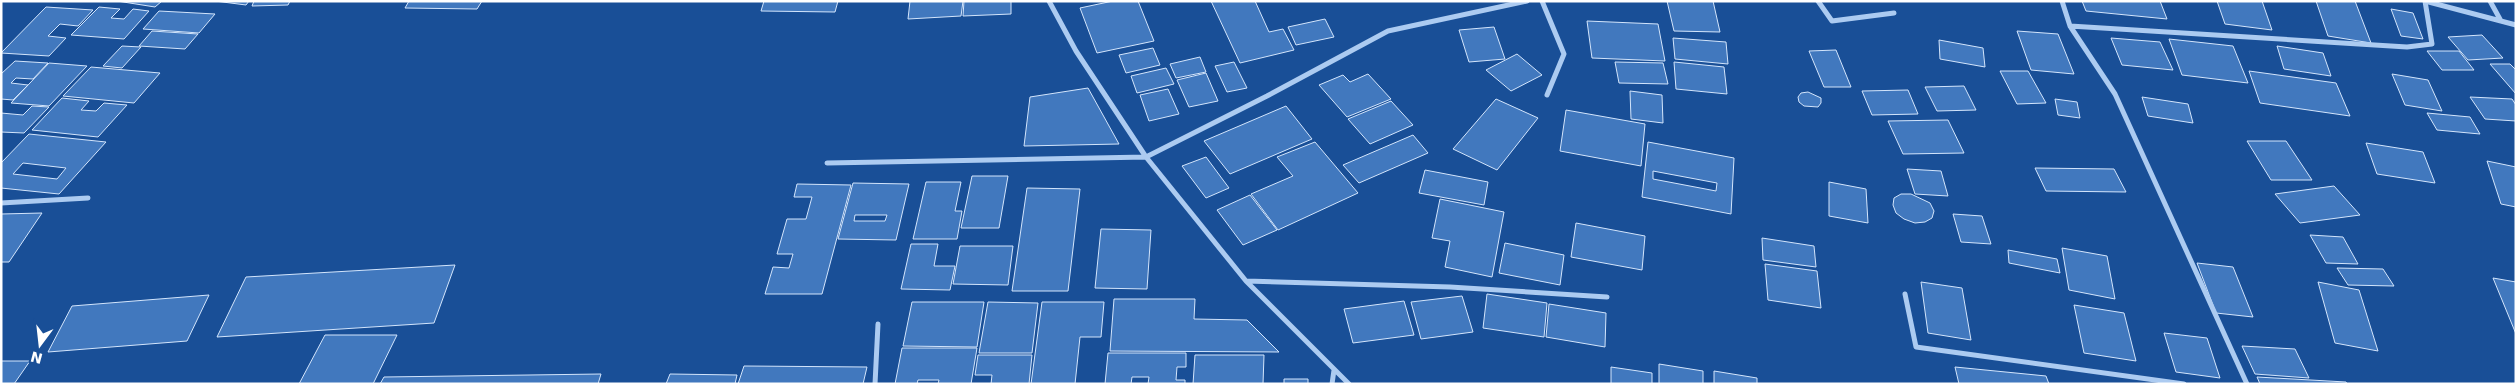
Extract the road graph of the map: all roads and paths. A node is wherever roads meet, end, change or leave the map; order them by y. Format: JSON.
{"nodes":[{"id":1,"x":1049,"y":1,"type":"edge"},
{"id":2,"x":1527,"y":1,"type":"edge"},
{"id":3,"x":1542,"y":1,"type":"edge"},
{"id":4,"x":1818,"y":1,"type":"edge"},
{"id":5,"x":2062,"y":1,"type":"edge"},
{"id":6,"x":2425,"y":1,"type":"edge"},
{"id":7,"x":2490,"y":1,"type":"edge"},
{"id":8,"x":1894,"y":13,"type":"dead end"},
{"id":9,"x":2500,"y":20,"type":"junction"},
{"id":10,"x":2516,"y":24,"type":"edge"},
{"id":11,"x":2070,"y":26,"type":"junction"},
{"id":12,"x":1547,"y":94,"type":"dead end"},
{"id":13,"x":1146,"y":157,"type":"junction"},
{"id":14,"x":827,"y":163,"type":"dead end"},
{"id":15,"x":88,"y":198,"type":"dead end"},
{"id":16,"x":1,"y":203,"type":"edge"},
{"id":17,"x":1246,"y":281,"type":"junction"},
{"id":18,"x":1904,"y":294,"type":"dead end"},
{"id":19,"x":1607,"y":297,"type":"dead end"},
{"id":20,"x":878,"y":324,"type":"dead end"},
{"id":21,"x":1334,"y":370,"type":"junction"},
{"id":22,"x":875,"y":384,"type":"edge"},
{"id":23,"x":1332,"y":384,"type":"edge"},
{"id":24,"x":1350,"y":384,"type":"edge"},
{"id":25,"x":2184,"y":384,"type":"edge"},
{"id":26,"x":2247,"y":384,"type":"edge"}],
"edges":[{"from":1,"to":13,"type":"street"},
{"from":2,"to":13,"type":"street"},
{"from":3,"to":12,"type":"street"},
{"from":4,"to":8,"type":"street"},
{"from":5,"to":11,"type":"street"},
{"from":6,"to":9,"type":"street"},
{"from":6,"to":11,"type":"street"},
{"from":7,"to":9,"type":"street"},
{"from":9,"to":10,"type":"street"},
{"from":11,"to":26,"type":"street"},
{"from":13,"to":14,"type":"street"},
{"from":13,"to":17,"type":"street"},
{"from":15,"to":16,"type":"street"},
{"from":17,"to":19,"type":"street"},
{"from":17,"to":21,"type":"street"},
{"from":18,"to":25,"type":"street"},
{"from":20,"to":22,"type":"street"},
{"from":21,"to":23,"type":"street"},
{"from":21,"to":24,"type":"street"}]}
